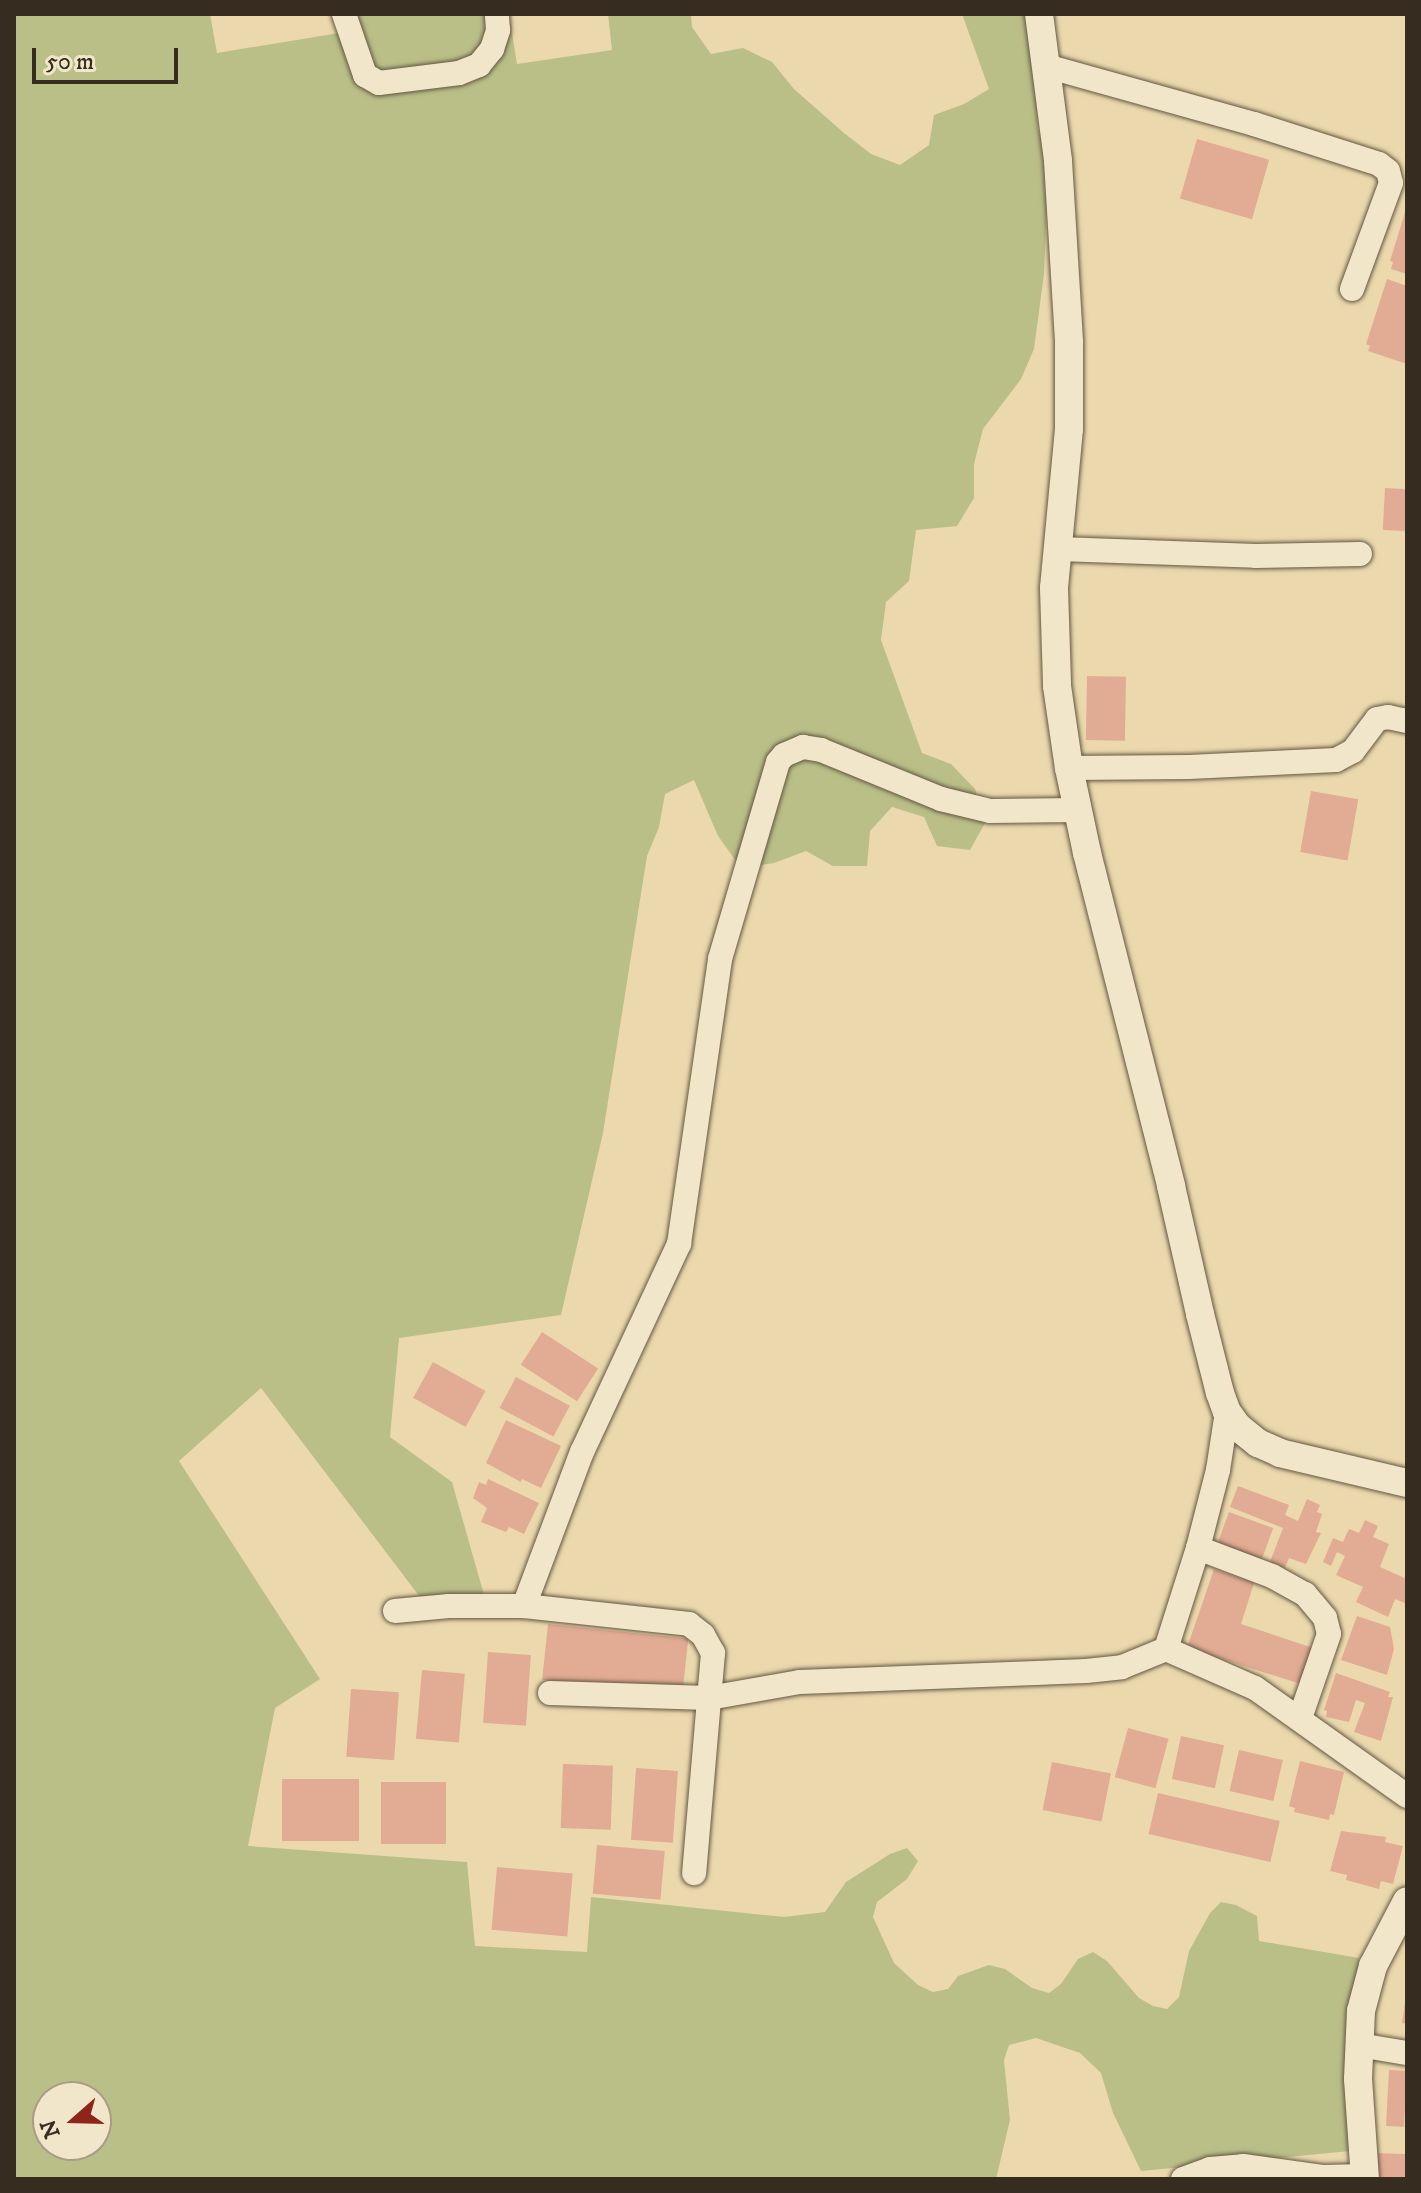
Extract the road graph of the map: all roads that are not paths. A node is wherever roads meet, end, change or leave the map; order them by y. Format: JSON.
{"nodes":[{"id":1,"x":344,"y":14,"type":"edge"},
{"id":2,"x":497,"y":14,"type":"edge"},
{"id":3,"x":1039,"y":14,"type":"edge"},
{"id":4,"x":1046,"y":66,"type":"junction"},
{"id":5,"x":1352,"y":289,"type":"dead end"},
{"id":6,"x":1059,"y":549,"type":"junction"},
{"id":7,"x":1360,"y":554,"type":"dead end"},
{"id":8,"x":1407,"y":721,"type":"edge"},
{"id":9,"x":1069,"y":768,"type":"junction"},
{"id":10,"x":1077,"y":810,"type":"junction"},
{"id":11,"x":1227,"y":1412,"type":"junction"},
{"id":12,"x":1407,"y":1483,"type":"edge"},
{"id":13,"x":1198,"y":1548,"type":"junction"},
{"id":14,"x":524,"y":1606,"type":"junction"},
{"id":15,"x":395,"y":1611,"type":"dead end"},
{"id":16,"x":1166,"y":1649,"type":"junction"},
{"id":17,"x":550,"y":1693,"type":"dead end"},
{"id":18,"x":709,"y":1698,"type":"junction"},
{"id":19,"x":1300,"y":1718,"type":"junction"},
{"id":20,"x":1407,"y":1796,"type":"edge"},
{"id":21,"x":694,"y":1873,"type":"dead end"},
{"id":22,"x":1407,"y":1901,"type":"edge"},
{"id":23,"x":1359,"y":2045,"type":"junction"},
{"id":24,"x":1407,"y":2053,"type":"edge"},
{"id":25,"x":1365,"y":2178,"type":"edge"},
{"id":26,"x":1183,"y":2179,"type":"edge"}],
"edges":[{"from":1,"to":2,"type":"street"},
{"from":3,"to":4,"type":"street"},
{"from":4,"to":5,"type":"street"},
{"from":4,"to":6,"type":"street"},
{"from":6,"to":7,"type":"street"},
{"from":6,"to":9,"type":"street"},
{"from":8,"to":9,"type":"street"},
{"from":9,"to":10,"type":"street"},
{"from":10,"to":11,"type":"street"},
{"from":10,"to":14,"type":"street"},
{"from":11,"to":12,"type":"street"},
{"from":11,"to":13,"type":"street"},
{"from":13,"to":16,"type":"street"},
{"from":13,"to":19,"type":"street"},
{"from":14,"to":15,"type":"street"},
{"from":14,"to":18,"type":"street"},
{"from":16,"to":18,"type":"street"},
{"from":16,"to":19,"type":"street"},
{"from":17,"to":18,"type":"street"},
{"from":18,"to":21,"type":"street"},
{"from":19,"to":20,"type":"street"},
{"from":22,"to":23,"type":"street"},
{"from":23,"to":24,"type":"street"},
{"from":23,"to":25,"type":"street"},
{"from":25,"to":26,"type":"street"}]}
